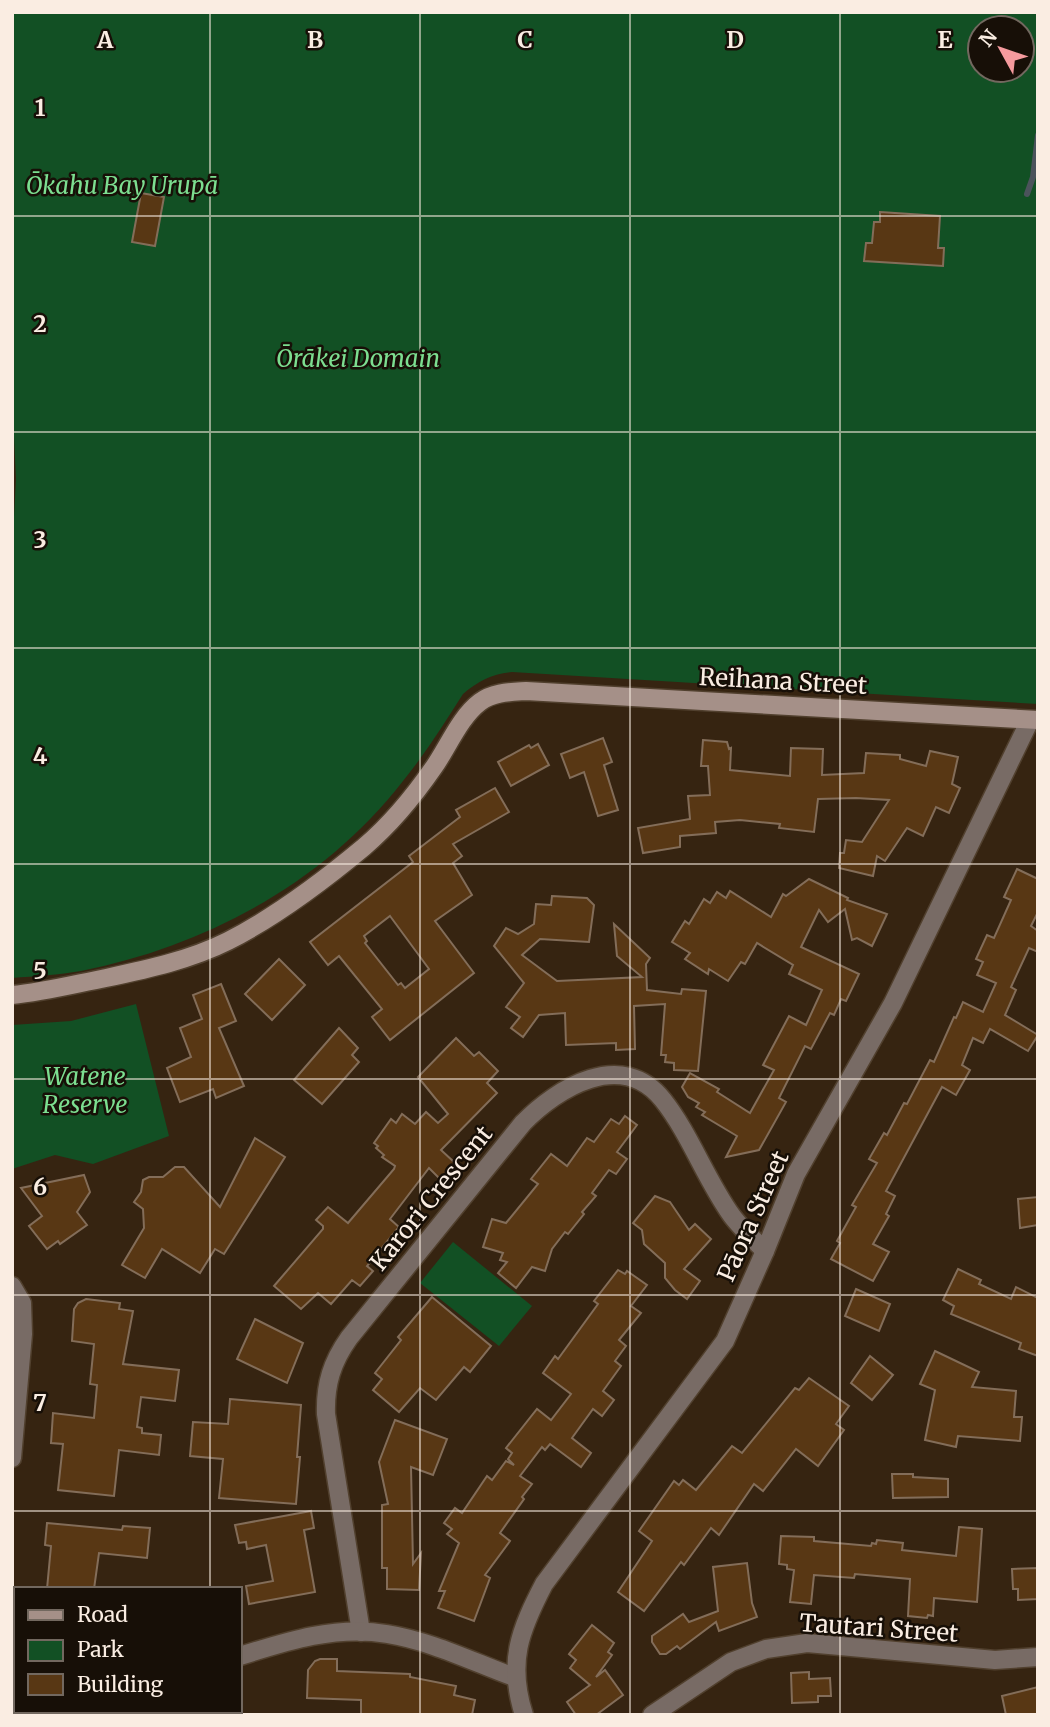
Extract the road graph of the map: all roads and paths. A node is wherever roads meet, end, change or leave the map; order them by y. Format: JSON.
{"nodes":[{"id":1,"x":1034,"y":720,"type":"edge"},
{"id":2,"x":12,"y":995,"type":"edge"},
{"id":3,"x":765,"y":1251,"type":"junction"},
{"id":4,"x":12,"y":1286,"type":"edge"},
{"id":5,"x":12,"y":1458,"type":"edge"},
{"id":6,"x":360,"y":1632,"type":"junction"},
{"id":7,"x":242,"y":1655,"type":"edge"},
{"id":8,"x":1038,"y":1657,"type":"edge"},
{"id":9,"x":514,"y":1677,"type":"junction"},
{"id":10,"x":524,"y":1715,"type":"edge"},
{"id":11,"x":652,"y":1715,"type":"edge"}],
"edges":[{"from":1,"to":2,"type":"street","name":"Reihana Street"},
{"from":1,"to":3,"type":"street","name":"Pāora Street"},
{"from":3,"to":6,"type":"street","name":"Karori Crescent"},
{"from":3,"to":9,"type":"street","name":"Pāora Street"},
{"from":4,"to":5,"type":"street"},
{"from":6,"to":7,"type":"street"},
{"from":6,"to":9,"type":"street"},
{"from":8,"to":11,"type":"street","name":"Tautari Street"},
{"from":9,"to":10,"type":"street","name":"Pāora Street"}]}
